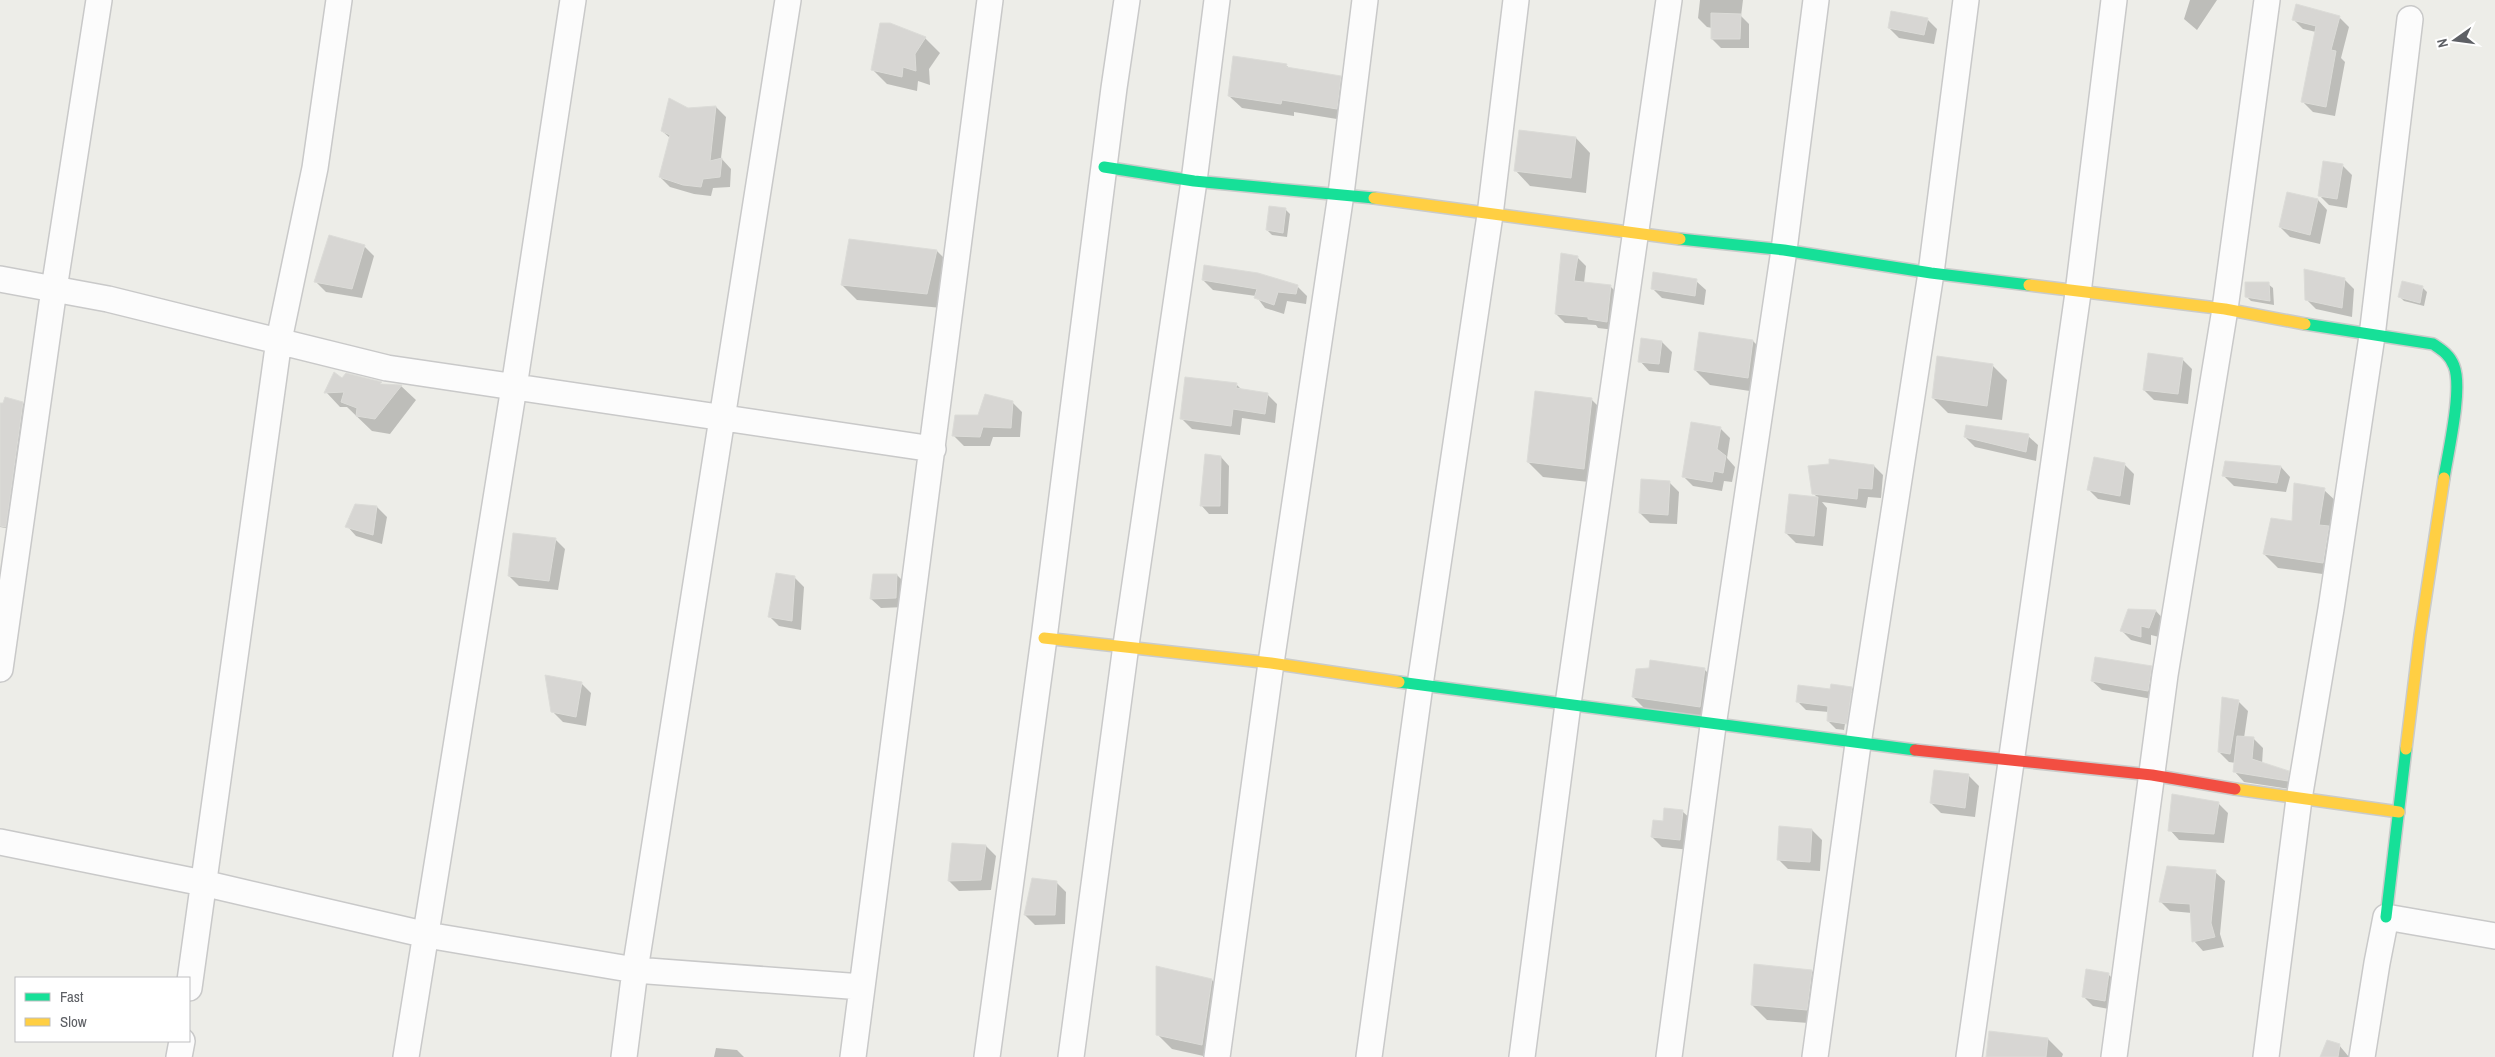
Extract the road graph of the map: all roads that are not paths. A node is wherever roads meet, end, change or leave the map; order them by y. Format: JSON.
{"nodes":[{"id":1,"x":99,"y":0,"type":"edge"},
{"id":2,"x":339,"y":0,"type":"edge"},
{"id":3,"x":573,"y":0,"type":"edge"},
{"id":4,"x":788,"y":0,"type":"edge"},
{"id":5,"x":990,"y":0,"type":"edge"},
{"id":6,"x":1128,"y":0,"type":"edge"},
{"id":7,"x":1217,"y":0,"type":"edge"},
{"id":8,"x":1365,"y":0,"type":"edge"},
{"id":9,"x":1516,"y":0,"type":"edge"},
{"id":10,"x":1669,"y":0,"type":"edge"},
{"id":11,"x":1816,"y":0,"type":"edge"},
{"id":12,"x":1966,"y":0,"type":"edge"},
{"id":13,"x":2114,"y":0,"type":"edge"},
{"id":14,"x":2267,"y":0,"type":"edge"},
{"id":15,"x":2410,"y":19,"type":"dead end"},
{"id":16,"x":1104,"y":166,"type":"junction"},
{"id":17,"x":1194,"y":181,"type":"junction"},
{"id":18,"x":1341,"y":194,"type":"junction"},
{"id":19,"x":1490,"y":215,"type":"junction"},
{"id":20,"x":1634,"y":234,"type":"junction"},
{"id":21,"x":1784,"y":250,"type":"junction"},
{"id":22,"x":1931,"y":273,"type":"junction"},
{"id":23,"x":0,"y":279,"type":"edge"},
{"id":24,"x":54,"y":289,"type":"junction"},
{"id":25,"x":2078,"y":293,"type":"junction"},
{"id":26,"x":2226,"y":309,"type":"junction"},
{"id":27,"x":2372,"y":336,"type":"junction"},
{"id":28,"x":279,"y":340,"type":"junction"},
{"id":29,"x":514,"y":387,"type":"junction"},
{"id":30,"x":723,"y":418,"type":"junction"},
{"id":31,"x":933,"y":449,"type":"junction"},
{"id":32,"x":1044,"y":638,"type":"junction"},
{"id":33,"x":1126,"y":645,"type":"junction"},
{"id":34,"x":1271,"y":662,"type":"junction"},
{"id":35,"x":0,"y":669,"type":"edge"},
{"id":36,"x":1420,"y":685,"type":"junction"},
{"id":37,"x":1568,"y":704,"type":"junction"},
{"id":38,"x":1713,"y":726,"type":"junction"},
{"id":39,"x":1858,"y":744,"type":"junction"},
{"id":40,"x":2011,"y":762,"type":"junction"},
{"id":41,"x":2152,"y":775,"type":"junction"},
{"id":42,"x":2299,"y":800,"type":"junction"},
{"id":43,"x":2399,"y":812,"type":"junction"},
{"id":44,"x":0,"y":842,"type":"edge"},
{"id":45,"x":203,"y":883,"type":"junction"},
{"id":46,"x":2386,"y":917,"type":"junction"},
{"id":47,"x":427,"y":935,"type":"junction"},
{"id":48,"x":2495,"y":936,"type":"edge"},
{"id":49,"x":635,"y":970,"type":"junction"},
{"id":50,"x":190,"y":980,"type":"edge"},
{"id":51,"x":862,"y":987,"type":"junction"},
{"id":52,"x":182,"y":1042,"type":"edge"},
{"id":53,"x":179,"y":1057,"type":"edge"},
{"id":54,"x":406,"y":1057,"type":"edge"},
{"id":55,"x":624,"y":1057,"type":"edge"},
{"id":56,"x":853,"y":1057,"type":"edge"},
{"id":57,"x":987,"y":1057,"type":"edge"},
{"id":58,"x":1071,"y":1057,"type":"edge"},
{"id":59,"x":1217,"y":1057,"type":"edge"},
{"id":60,"x":1369,"y":1057,"type":"edge"},
{"id":61,"x":1522,"y":1057,"type":"edge"},
{"id":62,"x":1669,"y":1057,"type":"edge"},
{"id":63,"x":1815,"y":1057,"type":"edge"},
{"id":64,"x":1968,"y":1057,"type":"edge"},
{"id":65,"x":2114,"y":1057,"type":"edge"},
{"id":66,"x":2266,"y":1057,"type":"edge"},
{"id":67,"x":2362,"y":1057,"type":"edge"}],
"edges":[{"from":1,"to":24,"type":"street"},
{"from":2,"to":28,"type":"street"},
{"from":3,"to":29,"type":"street"},
{"from":4,"to":30,"type":"street"},
{"from":5,"to":31,"type":"street"},
{"from":6,"to":16,"type":"street"},
{"from":7,"to":17,"type":"street"},
{"from":8,"to":18,"type":"street"},
{"from":9,"to":19,"type":"street"},
{"from":10,"to":20,"type":"street"},
{"from":11,"to":21,"type":"street"},
{"from":12,"to":22,"type":"street"},
{"from":13,"to":25,"type":"street"},
{"from":14,"to":26,"type":"street"},
{"from":15,"to":27,"type":"street"},
{"from":16,"to":17,"type":"street"},
{"from":16,"to":32,"type":"street"},
{"from":17,"to":18,"type":"street"},
{"from":17,"to":33,"type":"street"},
{"from":18,"to":19,"type":"street"},
{"from":18,"to":34,"type":"street"},
{"from":19,"to":20,"type":"street"},
{"from":19,"to":36,"type":"street"},
{"from":20,"to":21,"type":"street"},
{"from":20,"to":37,"type":"street"},
{"from":21,"to":22,"type":"street"},
{"from":21,"to":38,"type":"street"},
{"from":22,"to":25,"type":"street"},
{"from":22,"to":39,"type":"street"},
{"from":23,"to":24,"type":"street"},
{"from":24,"to":28,"type":"street"},
{"from":24,"to":35,"type":"street"},
{"from":25,"to":26,"type":"street"},
{"from":25,"to":40,"type":"street"},
{"from":26,"to":27,"type":"street"},
{"from":26,"to":41,"type":"street"},
{"from":27,"to":42,"type":"street"},
{"from":27,"to":43,"type":"street"},
{"from":28,"to":29,"type":"street"},
{"from":28,"to":45,"type":"street"},
{"from":29,"to":30,"type":"street"},
{"from":29,"to":47,"type":"street"},
{"from":30,"to":31,"type":"street"},
{"from":30,"to":49,"type":"street"},
{"from":31,"to":51,"type":"street"},
{"from":32,"to":33,"type":"street"},
{"from":32,"to":57,"type":"street"},
{"from":33,"to":34,"type":"street"},
{"from":33,"to":58,"type":"street"},
{"from":34,"to":36,"type":"street"},
{"from":34,"to":59,"type":"street"},
{"from":36,"to":37,"type":"street"},
{"from":36,"to":60,"type":"street"},
{"from":37,"to":38,"type":"street"},
{"from":37,"to":61,"type":"street"},
{"from":38,"to":39,"type":"street"},
{"from":38,"to":62,"type":"street"},
{"from":39,"to":40,"type":"street"},
{"from":39,"to":63,"type":"street"},
{"from":40,"to":41,"type":"street"},
{"from":40,"to":64,"type":"street"},
{"from":41,"to":42,"type":"street"},
{"from":41,"to":65,"type":"street"},
{"from":42,"to":43,"type":"street"},
{"from":42,"to":66,"type":"street"},
{"from":43,"to":46,"type":"street"},
{"from":44,"to":45,"type":"street"},
{"from":45,"to":47,"type":"street"},
{"from":45,"to":50,"type":"street"},
{"from":46,"to":48,"type":"street"},
{"from":46,"to":67,"type":"street"},
{"from":47,"to":49,"type":"street"},
{"from":47,"to":54,"type":"street"},
{"from":49,"to":51,"type":"street"},
{"from":49,"to":55,"type":"street"},
{"from":51,"to":56,"type":"street"},
{"from":52,"to":53,"type":"street"}]}
